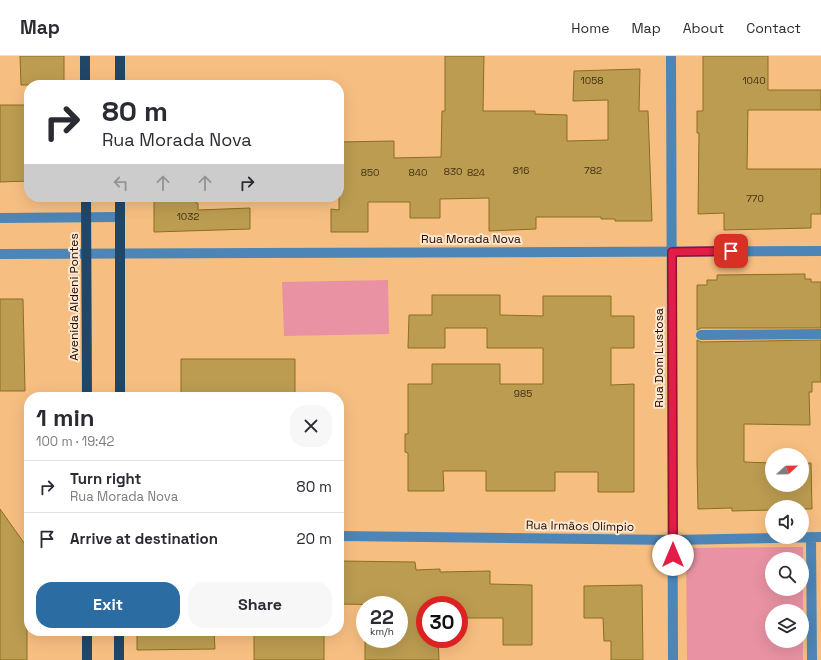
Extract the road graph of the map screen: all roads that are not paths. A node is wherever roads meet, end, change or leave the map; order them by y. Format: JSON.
{"nodes":[{"id":1,"x":84,"y":56,"type":"edge"},
{"id":2,"x":120,"y":56,"type":"edge"},
{"id":3,"x":670,"y":56,"type":"edge"},
{"id":4,"x":85,"y":80,"type":"edge"},
{"id":5,"x":120,"y":80,"type":"edge"},
{"id":6,"x":86,"y":202,"type":"edge"},
{"id":7,"x":120,"y":202,"type":"edge"},
{"id":8,"x":86,"y":217,"type":"junction"},
{"id":9,"x":120,"y":217,"type":"junction"},
{"id":10,"x":0,"y":218,"type":"edge"},
{"id":11,"x":821,"y":251,"type":"edge"},
{"id":12,"x":672,"y":252,"type":"junction"},
{"id":13,"x":86,"y":253,"type":"junction"},
{"id":14,"x":120,"y":253,"type":"junction"},
{"id":15,"x":0,"y":254,"type":"edge"},
{"id":16,"x":821,"y":334,"type":"edge"},
{"id":17,"x":700,"y":335,"type":"dead end"},
{"id":18,"x":87,"y":392,"type":"edge"},
{"id":19,"x":120,"y":392,"type":"edge"},
{"id":20,"x":344,"y":536,"type":"edge"},
{"id":21,"x":816,"y":537,"type":"edge"},
{"id":22,"x":673,"y":540,"type":"junction"},
{"id":23,"x":87,"y":636,"type":"edge"},
{"id":24,"x":119,"y":636,"type":"edge"},
{"id":25,"x":87,"y":660,"type":"edge"},
{"id":26,"x":119,"y":660,"type":"edge"},
{"id":27,"x":672,"y":660,"type":"edge"},
{"id":28,"x":812,"y":660,"type":"edge"}],
"edges":[{"from":1,"to":4,"type":"main road"},
{"from":2,"to":5,"type":"main road"},
{"from":3,"to":12,"type":"street","name":"Rua Dom Lustosa"},
{"from":6,"to":8,"type":"main road","name":"Avenida Aldeni Pontes"},
{"from":7,"to":9,"type":"main road"},
{"from":8,"to":9,"type":"street"},
{"from":8,"to":10,"type":"street"},
{"from":8,"to":13,"type":"main road","name":"Avenida Aldeni Pontes"},
{"from":9,"to":14,"type":"main road"},
{"from":11,"to":12,"type":"street","name":"Rua Morada Nova"},
{"from":12,"to":14,"type":"street","name":"Rua Morada Nova"},
{"from":12,"to":22,"type":"street","name":"Rua Dom Lustosa"},
{"from":13,"to":14,"type":"street","name":"Rua Morada Nova"},
{"from":13,"to":15,"type":"street","name":"Rua Morada Nova"},
{"from":13,"to":18,"type":"main road","name":"Avenida Aldeni Pontes"},
{"from":14,"to":19,"type":"main road"},
{"from":16,"to":17,"type":"street"},
{"from":20,"to":22,"type":"street","name":"Rua Irmãos Olímpio"},
{"from":21,"to":22,"type":"street","name":"Rua Irmãos Olímpio"},
{"from":21,"to":28,"type":"street"},
{"from":22,"to":27,"type":"street","name":"Rua Dom Lustosa"},
{"from":23,"to":25,"type":"main road"},
{"from":24,"to":26,"type":"main road"}]}
